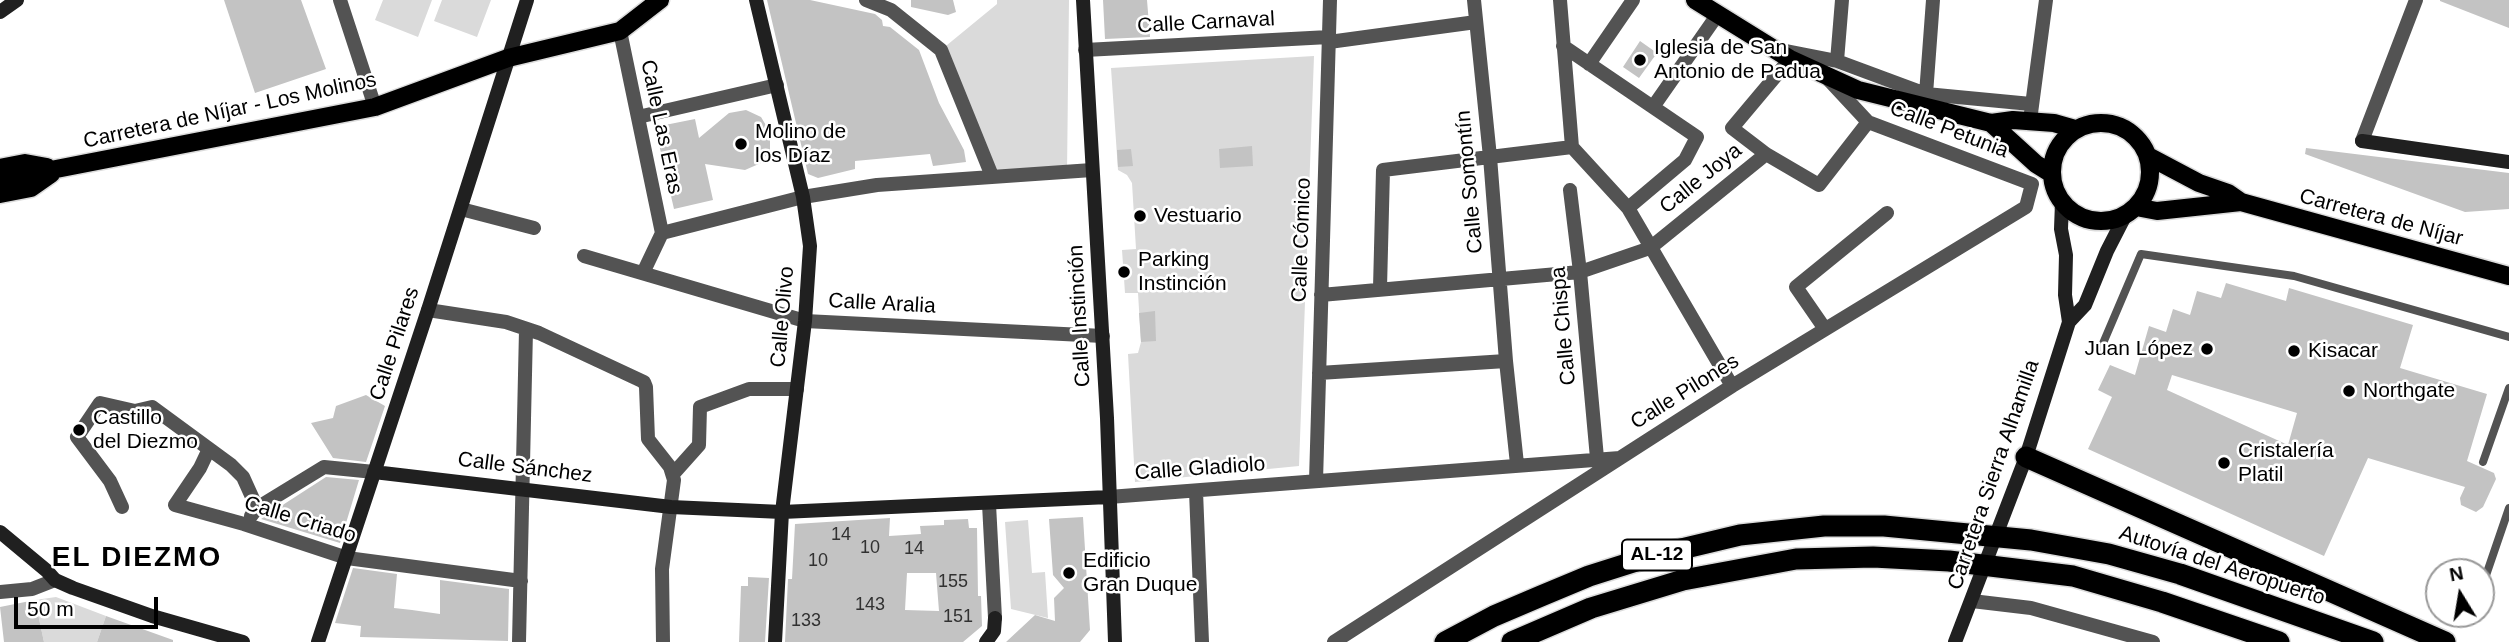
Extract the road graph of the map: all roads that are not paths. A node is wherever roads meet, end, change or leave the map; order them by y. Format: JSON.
{"nodes":[{"id":1,"x":17,"y":0,"type":"edge"},
{"id":2,"x":340,"y":0,"type":"edge"},
{"id":3,"x":527,"y":0,"type":"edge"},
{"id":4,"x":660,"y":0,"type":"edge"},
{"id":5,"x":757,"y":0,"type":"edge"},
{"id":6,"x":866,"y":0,"type":"edge"},
{"id":7,"x":1083,"y":0,"type":"edge"},
{"id":8,"x":1330,"y":0,"type":"edge"},
{"id":9,"x":1474,"y":0,"type":"edge"},
{"id":10,"x":1560,"y":0,"type":"edge"},
{"id":11,"x":1633,"y":0,"type":"edge"},
{"id":12,"x":1695,"y":0,"type":"edge"},
{"id":13,"x":1842,"y":0,"type":"edge"},
{"id":14,"x":1933,"y":0,"type":"edge"},
{"id":15,"x":2046,"y":0,"type":"edge"},
{"id":16,"x":2416,"y":0,"type":"edge"},
{"id":17,"x":0,"y":12,"type":"edge"},
{"id":18,"x":1718,"y":14,"type":"junction"},
{"id":19,"x":1476,"y":22,"type":"junction"},
{"id":20,"x":620,"y":30,"type":"junction"},
{"id":21,"x":1329,"y":40,"type":"junction"},
{"id":22,"x":1563,"y":46,"type":"junction"},
{"id":23,"x":1774,"y":49,"type":"junction"},
{"id":24,"x":1085,"y":50,"type":"junction"},
{"id":25,"x":508,"y":58,"type":"junction"},
{"id":26,"x":1790,"y":60,"type":"junction"},
{"id":27,"x":1837,"y":61,"type":"junction"},
{"id":28,"x":1588,"y":64,"type":"junction"},
{"id":29,"x":1827,"y":78,"type":"junction"},
{"id":30,"x":777,"y":85,"type":"junction"},
{"id":31,"x":1925,"y":100,"type":"junction"},
{"id":32,"x":375,"y":107,"type":"junction"},
{"id":33,"x":1653,"y":107,"type":"junction"},
{"id":34,"x":2031,"y":113,"type":"junction"},
{"id":35,"x":638,"y":117,"type":"junction"},
{"id":36,"x":1868,"y":122,"type":"junction"},
{"id":37,"x":1991,"y":123,"type":"junction"},
{"id":38,"x":2076,"y":130,"type":"junction"},
{"id":39,"x":1572,"y":147,"type":"junction"},
{"id":40,"x":1766,"y":154,"type":"junction"},
{"id":41,"x":2148,"y":156,"type":"junction"},
{"id":42,"x":1490,"y":157,"type":"junction"},
{"id":43,"x":2509,"y":162,"type":"edge"},
{"id":44,"x":0,"y":168,"type":"edge"},
{"id":45,"x":57,"y":169,"type":"junction"},
{"id":46,"x":1093,"y":170,"type":"junction"},
{"id":47,"x":992,"y":176,"type":"junction"},
{"id":48,"x":2052,"y":177,"type":"junction"},
{"id":49,"x":0,"y":180,"type":"edge"},
{"id":50,"x":2032,"y":184,"type":"junction"},
{"id":51,"x":1570,"y":190,"type":"dead end"},
{"id":52,"x":0,"y":194,"type":"edge"},
{"id":53,"x":803,"y":197,"type":"junction"},
{"id":54,"x":2062,"y":202,"type":"junction"},
{"id":55,"x":2241,"y":202,"type":"junction"},
{"id":56,"x":1628,"y":208,"type":"junction"},
{"id":57,"x":461,"y":209,"type":"junction"},
{"id":58,"x":2131,"y":211,"type":"junction"},
{"id":59,"x":1887,"y":213,"type":"dead end"},
{"id":60,"x":534,"y":228,"type":"dead end"},
{"id":61,"x":662,"y":233,"type":"junction"},
{"id":62,"x":1650,"y":248,"type":"junction"},
{"id":63,"x":584,"y":256,"type":"dead end"},
{"id":64,"x":1580,"y":272,"type":"junction"},
{"id":65,"x":643,"y":273,"type":"junction"},
{"id":66,"x":2509,"y":276,"type":"edge"},
{"id":67,"x":1500,"y":279,"type":"junction"},
{"id":68,"x":1380,"y":288,"type":"junction"},
{"id":69,"x":1321,"y":295,"type":"junction"},
{"id":70,"x":428,"y":310,"type":"junction"},
{"id":71,"x":805,"y":321,"type":"junction"},
{"id":72,"x":2069,"y":322,"type":"junction"},
{"id":73,"x":1825,"y":329,"type":"junction"},
{"id":74,"x":526,"y":330,"type":"junction"},
{"id":75,"x":1103,"y":336,"type":"junction"},
{"id":76,"x":2509,"y":337,"type":"edge"},
{"id":77,"x":2101,"y":348,"type":"dead end"},
{"id":78,"x":1506,"y":360,"type":"junction"},
{"id":79,"x":1319,"y":373,"type":"junction"},
{"id":80,"x":1732,"y":386,"type":"junction"},
{"id":81,"x":2509,"y":388,"type":"edge"},
{"id":82,"x":797,"y":389,"type":"junction"},
{"id":83,"x":209,"y":449,"type":"junction"},
{"id":84,"x":2026,"y":457,"type":"junction"},
{"id":85,"x":1597,"y":458,"type":"junction"},
{"id":86,"x":1620,"y":458,"type":"junction"},
{"id":87,"x":2483,"y":462,"type":"dead end"},
{"id":88,"x":1517,"y":464,"type":"junction"},
{"id":89,"x":374,"y":472,"type":"junction"},
{"id":90,"x":674,"y":473,"type":"junction"},
{"id":91,"x":1316,"y":481,"type":"junction"},
{"id":92,"x":523,"y":489,"type":"junction"},
{"id":93,"x":1196,"y":491,"type":"junction"},
{"id":94,"x":1109,"y":497,"type":"junction"},
{"id":95,"x":989,"y":503,"type":"junction"},
{"id":96,"x":122,"y":507,"type":"dead end"},
{"id":97,"x":671,"y":507,"type":"junction"},
{"id":98,"x":257,"y":508,"type":"junction"},
{"id":99,"x":2509,"y":508,"type":"edge"},
{"id":100,"x":782,"y":512,"type":"junction"},
{"id":101,"x":244,"y":524,"type":"junction"},
{"id":102,"x":0,"y":532,"type":"edge"},
{"id":103,"x":1996,"y":536,"type":"junction"},
{"id":104,"x":347,"y":558,"type":"junction"},
{"id":105,"x":2492,"y":558,"type":"edge"},
{"id":106,"x":1985,"y":565,"type":"junction"},
{"id":107,"x":55,"y":580,"type":"junction"},
{"id":108,"x":521,"y":581,"type":"junction"},
{"id":109,"x":0,"y":592,"type":"edge"},
{"id":110,"x":1972,"y":601,"type":"junction"},
{"id":111,"x":1114,"y":638,"type":"edge"},
{"id":112,"x":222,"y":639,"type":"edge"},
{"id":113,"x":243,"y":642,"type":"edge"},
{"id":114,"x":318,"y":642,"type":"edge"},
{"id":115,"x":519,"y":642,"type":"edge"},
{"id":116,"x":663,"y":642,"type":"edge"},
{"id":117,"x":775,"y":642,"type":"edge"},
{"id":118,"x":986,"y":642,"type":"edge"},
{"id":119,"x":1202,"y":642,"type":"edge"},
{"id":120,"x":1334,"y":642,"type":"edge"},
{"id":121,"x":1445,"y":642,"type":"edge"},
{"id":122,"x":1512,"y":642,"type":"edge"},
{"id":123,"x":1955,"y":642,"type":"edge"},
{"id":124,"x":2153,"y":642,"type":"edge"},
{"id":125,"x":2279,"y":642,"type":"edge"},
{"id":126,"x":2373,"y":642,"type":"edge"},
{"id":127,"x":2445,"y":642,"type":"edge"}],
"edges":[{"from":1,"to":17,"type":"street"},
{"from":2,"to":32,"type":"street"},
{"from":3,"to":25,"type":"street","name":"Calle Pilares"},
{"from":4,"to":20,"type":"main road","name":"Carretera de Níjar - Los Molinos"},
{"from":5,"to":30,"type":"street","name":"Calle Olivo"},
{"from":6,"to":47,"type":"street"},
{"from":7,"to":24,"type":"street","name":"Calle Instinción"},
{"from":8,"to":21,"type":"street","name":"Calle Cómico"},
{"from":9,"to":19,"type":"street","name":"Calle Somontín"},
{"from":10,"to":22,"type":"street"},
{"from":11,"to":28,"type":"street"},
{"from":12,"to":18,"type":"main road"},
{"from":13,"to":27,"type":"street"},
{"from":14,"to":31,"type":"street"},
{"from":15,"to":34,"type":"street"},
{"from":16,"to":43,"type":"street"},
{"from":18,"to":23,"type":"main road"},
{"from":18,"to":33,"type":"street"},
{"from":19,"to":21,"type":"street","name":"Calle Carnaval"},
{"from":19,"to":42,"type":"street","name":"Calle Somontín"},
{"from":20,"to":25,"type":"main road","name":"Carretera de Níjar - Los Molinos"},
{"from":20,"to":35,"type":"street","name":"Calle Las Eras"},
{"from":21,"to":24,"type":"street","name":"Calle Carnaval"},
{"from":21,"to":69,"type":"street","name":"Calle Cómico"},
{"from":22,"to":28,"type":"street"},
{"from":22,"to":39,"type":"street"},
{"from":23,"to":26,"type":"main road"},
{"from":23,"to":27,"type":"street"},
{"from":24,"to":46,"type":"street","name":"Calle Instinción"},
{"from":25,"to":32,"type":"main road","name":"Carretera de Níjar - Los Molinos"},
{"from":25,"to":57,"type":"street","name":"Calle Pilares"},
{"from":26,"to":29,"type":"main road"},
{"from":26,"to":40,"type":"street","name":"Calle Joya"},
{"from":27,"to":31,"type":"street"},
{"from":28,"to":33,"type":"street"},
{"from":29,"to":31,"type":"main road"},
{"from":29,"to":36,"type":"street","name":"Calle Petunia"},
{"from":30,"to":35,"type":"street"},
{"from":30,"to":53,"type":"street","name":"Calle Olivo"},
{"from":31,"to":34,"type":"street"},
{"from":31,"to":37,"type":"main road"},
{"from":32,"to":45,"type":"main road","name":"Carretera de Níjar - Los Molinos"},
{"from":33,"to":56,"type":"street"},
{"from":34,"to":37,"type":"main road"},
{"from":34,"to":38,"type":"main road"},
{"from":35,"to":61,"type":"street","name":"Calle Las Eras"},
{"from":36,"to":40,"type":"street"},
{"from":36,"to":50,"type":"street","name":"Calle Petunia"},
{"from":37,"to":48,"type":"main road"},
{"from":38,"to":41,"type":"main road"},
{"from":38,"to":48,"type":"main road"},
{"from":39,"to":42,"type":"street"},
{"from":39,"to":56,"type":"street"},
{"from":40,"to":62,"type":"street","name":"Calle Joya"},
{"from":41,"to":55,"type":"main road","name":"Carretera de Níjar"},
{"from":41,"to":58,"type":"main road"},
{"from":42,"to":67,"type":"street","name":"Calle Somontín"},
{"from":42,"to":68,"type":"street"},
{"from":44,"to":45,"type":"main road"},
{"from":45,"to":49,"type":"main road","name":"Carretera de Níjar - Los Molinos"},
{"from":45,"to":52,"type":"main road"},
{"from":46,"to":47,"type":"street"},
{"from":46,"to":75,"type":"street","name":"Calle Instinción"},
{"from":47,"to":53,"type":"street"},
{"from":48,"to":50,"type":"street"},
{"from":48,"to":54,"type":"main road"},
{"from":50,"to":73,"type":"street","name":"Calle Pilones"},
{"from":51,"to":64,"type":"street","name":"Calle Chispa"},
{"from":53,"to":61,"type":"street"},
{"from":53,"to":71,"type":"street","name":"Calle Olivo"},
{"from":54,"to":58,"type":"main road"},
{"from":54,"to":72,"type":"street","name":"Carretera Sierra Alhamilla"},
{"from":55,"to":58,"type":"main road","name":"Carretera de Níjar"},
{"from":55,"to":66,"type":"main road","name":"Carretera de Níjar"},
{"from":56,"to":62,"type":"street"},
{"from":57,"to":60,"type":"street"},
{"from":57,"to":70,"type":"street","name":"Calle Pilares"},
{"from":58,"to":72,"type":"street","name":"Carretera Sierra Alhamilla"},
{"from":59,"to":73,"type":"street"},
{"from":61,"to":65,"type":"street"},
{"from":62,"to":64,"type":"street","name":"Calle Joya"},
{"from":62,"to":80,"type":"street"},
{"from":63,"to":65,"type":"street","name":"Calle Aralia"},
{"from":64,"to":67,"type":"street","name":"Calle Joya"},
{"from":64,"to":85,"type":"street","name":"Calle Chispa"},
{"from":65,"to":71,"type":"street","name":"Calle Aralia"},
{"from":67,"to":68,"type":"street","name":"Calle Joya"},
{"from":67,"to":78,"type":"street","name":"Calle Somontín"},
{"from":68,"to":69,"type":"street","name":"Calle Joya"},
{"from":69,"to":79,"type":"street","name":"Calle Cómico"},
{"from":70,"to":74,"type":"street"},
{"from":70,"to":89,"type":"street","name":"Calle Pilares"},
{"from":71,"to":75,"type":"street","name":"Calle Aralia"},
{"from":71,"to":82,"type":"street","name":"Calle Olivo"},
{"from":72,"to":84,"type":"street","name":"Carretera Sierra Alhamilla"},
{"from":73,"to":80,"type":"street","name":"Calle Pilones"},
{"from":74,"to":90,"type":"street"},
{"from":74,"to":92,"type":"street"},
{"from":75,"to":94,"type":"street","name":"Calle Instinción"},
{"from":76,"to":77,"type":"lane"},
{"from":78,"to":79,"type":"street"},
{"from":78,"to":88,"type":"street","name":"Calle Somontín"},
{"from":79,"to":91,"type":"street","name":"Calle Cómico"},
{"from":80,"to":86,"type":"street","name":"Calle Pilones"},
{"from":81,"to":87,"type":"lane"},
{"from":82,"to":90,"type":"street"},
{"from":82,"to":100,"type":"street","name":"Calle Olivo"},
{"from":83,"to":96,"type":"street"},
{"from":83,"to":98,"type":"street"},
{"from":83,"to":101,"type":"street","name":"Calle Criado"},
{"from":84,"to":103,"type":"street","name":"Carretera Sierra Alhamilla"},
{"from":84,"to":127,"type":"highway"},
{"from":85,"to":86,"type":"street","name":"Calle Gladiolo"},
{"from":85,"to":88,"type":"street","name":"Calle Gladiolo"},
{"from":86,"to":120,"type":"street","name":"Calle Pilones"},
{"from":88,"to":91,"type":"street","name":"Calle Gladiolo"},
{"from":89,"to":92,"type":"street","name":"Calle Sánchez"},
{"from":89,"to":98,"type":"street"},
{"from":89,"to":104,"type":"street","name":"Calle Pilares"},
{"from":90,"to":97,"type":"street"},
{"from":91,"to":93,"type":"street","name":"Calle Gladiolo"},
{"from":92,"to":97,"type":"street","name":"Calle Sánchez"},
{"from":92,"to":108,"type":"street"},
{"from":93,"to":94,"type":"street","name":"Calle Gladiolo"},
{"from":93,"to":119,"type":"street"},
{"from":94,"to":95,"type":"street","name":"Calle Gladiolo"},
{"from":94,"to":111,"type":"street","name":"Calle Instinción"},
{"from":95,"to":100,"type":"street","name":"Calle Gladiolo"},
{"from":95,"to":118,"type":"street"},
{"from":97,"to":100,"type":"street","name":"Calle Sánchez"},
{"from":97,"to":116,"type":"street"},
{"from":98,"to":101,"type":"street"},
{"from":99,"to":105,"type":"lane"},
{"from":100,"to":117,"type":"street","name":"Calle Olivo"},
{"from":101,"to":104,"type":"street","name":"Calle Criado"},
{"from":102,"to":107,"type":"street"},
{"from":103,"to":106,"type":"street","name":"Carretera Sierra Alhamilla"},
{"from":103,"to":121,"type":"highway","name":"Autovía del Aeropuerto","number":"AL-12"},
{"from":103,"to":126,"type":"highway","name":"Autovía del Aeropuerto","number":"AL-12"},
{"from":104,"to":108,"type":"street","name":"Calle Criado"},
{"from":104,"to":114,"type":"street","name":"Calle Pilares"},
{"from":106,"to":110,"type":"street","name":"Carretera Sierra Alhamilla"},
{"from":106,"to":122,"type":"highway","number":"AL-12"},
{"from":106,"to":125,"type":"highway","number":"AL-12"},
{"from":107,"to":109,"type":"street"},
{"from":107,"to":112,"type":"street"},
{"from":108,"to":115,"type":"street"},
{"from":110,"to":123,"type":"street","name":"Carretera Sierra Alhamilla"},
{"from":110,"to":124,"type":"street"},
{"from":112,"to":113,"type":"street"}]}
